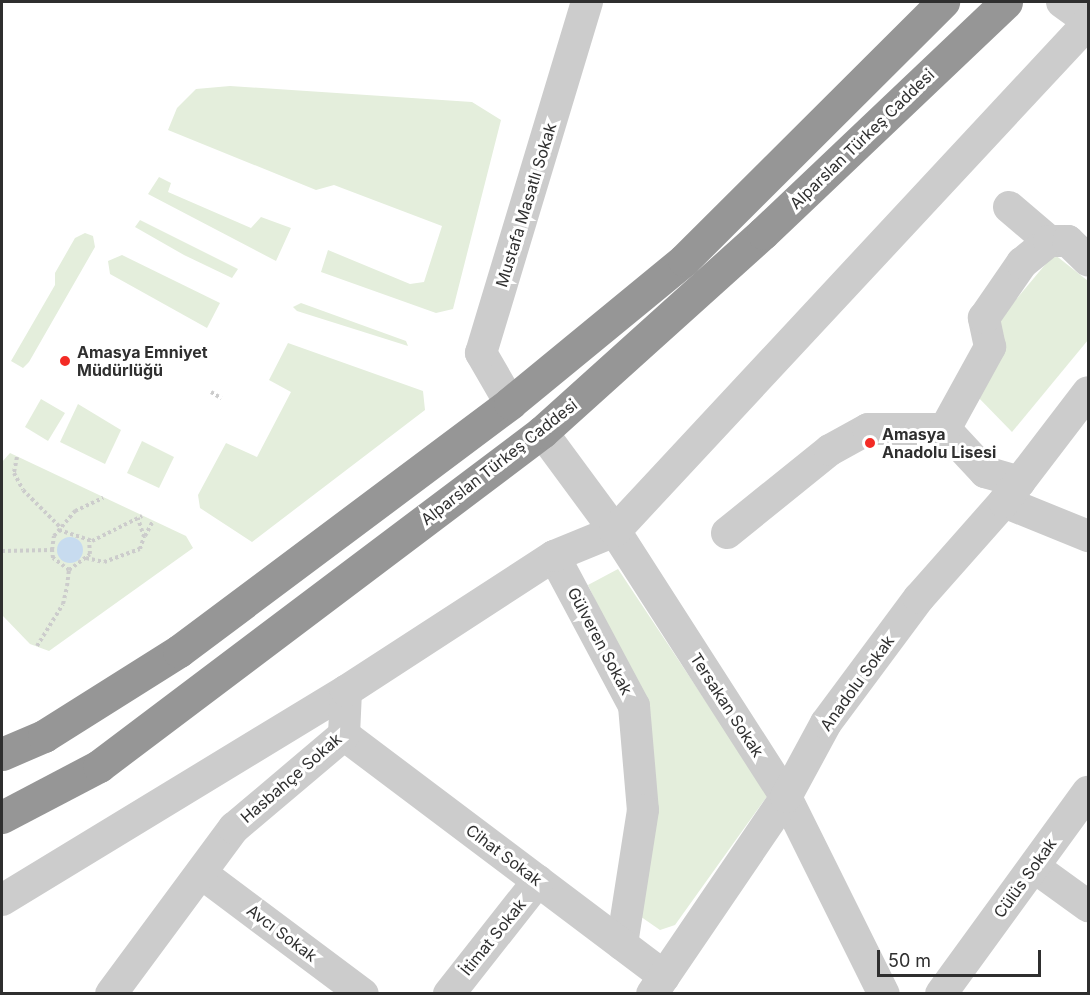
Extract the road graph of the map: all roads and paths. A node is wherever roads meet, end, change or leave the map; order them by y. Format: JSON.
{"nodes":[{"id":1,"x":587,"y":2,"type":"edge"},
{"id":2,"x":943,"y":2,"type":"edge"},
{"id":3,"x":1006,"y":2,"type":"edge"},
{"id":4,"x":1062,"y":2,"type":"edge"},
{"id":5,"x":1089,"y":22,"type":"edge"},
{"id":6,"x":1009,"y":207,"type":"dead end"},
{"id":7,"x":1049,"y":241,"type":"junction"},
{"id":8,"x":1089,"y":260,"type":"edge"},
{"id":9,"x":210,"y":392,"type":"dead end"},
{"id":10,"x":1089,"y":392,"type":"edge"},
{"id":11,"x":221,"y":398,"type":"dead end"},
{"id":12,"x":510,"y":403,"type":"junction"},
{"id":13,"x":945,"y":429,"type":"junction"},
{"id":14,"x":542,"y":432,"type":"junction"},
{"id":15,"x":17,"y":457,"type":"dead end"},
{"id":16,"x":1012,"y":492,"type":"junction"},
{"id":17,"x":103,"y":498,"type":"dead end"},
{"id":18,"x":153,"y":521,"type":"dead end"},
{"id":19,"x":60,"y":529,"type":"junction"},
{"id":20,"x":615,"y":531,"type":"junction"},
{"id":21,"x":727,"y":533,"type":"dead end"},
{"id":22,"x":1089,"y":536,"type":"edge"},
{"id":23,"x":144,"y":537,"type":"junction"},
{"id":24,"x":89,"y":541,"type":"junction"},
{"id":25,"x":52,"y":550,"type":"junction"},
{"id":26,"x":2,"y":551,"type":"edge"},
{"id":27,"x":554,"y":556,"type":"junction"},
{"id":28,"x":86,"y":558,"type":"junction"},
{"id":29,"x":69,"y":570,"type":"junction"},
{"id":30,"x":37,"y":646,"type":"dead end"},
{"id":31,"x":346,"y":692,"type":"junction"},
{"id":32,"x":344,"y":735,"type":"junction"},
{"id":33,"x":2,"y":754,"type":"edge"},
{"id":34,"x":1089,"y":792,"type":"edge"},
{"id":35,"x":786,"y":797,"type":"junction"},
{"id":36,"x":2,"y":817,"type":"edge"},
{"id":37,"x":1034,"y":867,"type":"junction"},
{"id":38,"x":201,"y":873,"type":"junction"},
{"id":39,"x":538,"y":881,"type":"junction"},
{"id":40,"x":2,"y":900,"type":"edge"},
{"id":41,"x":1089,"y":906,"type":"edge"},
{"id":42,"x":622,"y":944,"type":"junction"},
{"id":43,"x":658,"y":985,"type":"edge"},
{"id":44,"x":111,"y":993,"type":"edge"},
{"id":45,"x":363,"y":993,"type":"edge"},
{"id":46,"x":448,"y":993,"type":"edge"},
{"id":47,"x":884,"y":993,"type":"edge"},
{"id":48,"x":941,"y":993,"type":"edge"}],
"edges":[{"from":1,"to":12,"type":"street","name":"Mustafa Masatlı Sokak"},
{"from":2,"to":12,"type":"highway"},
{"from":3,"to":14,"type":"highway","name":"Alparslan Türkeş Caddesi"},
{"from":4,"to":5,"type":"street"},
{"from":5,"to":20,"type":"street"},
{"from":6,"to":7,"type":"street"},
{"from":7,"to":8,"type":"street"},
{"from":7,"to":13,"type":"street"},
{"from":9,"to":11,"type":"path"},
{"from":10,"to":16,"type":"street","name":"Anadolu Sokak"},
{"from":12,"to":33,"type":"highway"},
{"from":13,"to":16,"type":"street"},
{"from":13,"to":21,"type":"street"},
{"from":14,"to":20,"type":"street","name":"Tersakan Sokak"},
{"from":14,"to":36,"type":"highway","name":"Alparslan Türkeş Caddesi"},
{"from":15,"to":19,"type":"path"},
{"from":16,"to":22,"type":"street"},
{"from":16,"to":35,"type":"street","name":"Anadolu Sokak"},
{"from":17,"to":19,"type":"path"},
{"from":18,"to":23,"type":"path"},
{"from":19,"to":24,"type":"path"},
{"from":19,"to":25,"type":"path"},
{"from":20,"to":27,"type":"street"},
{"from":20,"to":35,"type":"street","name":"Tersakan Sokak"},
{"from":23,"to":24,"type":"path"},
{"from":23,"to":28,"type":"path"},
{"from":24,"to":28,"type":"path"},
{"from":25,"to":26,"type":"path"},
{"from":25,"to":29,"type":"path"},
{"from":27,"to":31,"type":"street"},
{"from":27,"to":42,"type":"street","name":"Gülveren Sokak"},
{"from":28,"to":29,"type":"path"},
{"from":29,"to":30,"type":"path"},
{"from":31,"to":32,"type":"street","name":"Hasbahçe Sokak"},
{"from":31,"to":40,"type":"street"},
{"from":32,"to":38,"type":"street","name":"Hasbahçe Sokak"},
{"from":32,"to":39,"type":"street","name":"Cihat Sokak"},
{"from":34,"to":37,"type":"street","name":"Cülüs Sokak"},
{"from":35,"to":43,"type":"street","name":"Anadolu Sokak"},
{"from":35,"to":47,"type":"street","name":"Tersakan Sokak"},
{"from":37,"to":41,"type":"street"},
{"from":37,"to":48,"type":"street","name":"Cülüs Sokak"},
{"from":38,"to":44,"type":"street","name":"Hasbahçe Sokak"},
{"from":38,"to":45,"type":"street","name":"Avcı Sokak"},
{"from":39,"to":42,"type":"street","name":"Cihat Sokak"},
{"from":39,"to":46,"type":"street","name":"İtimat Sokak"},
{"from":42,"to":43,"type":"street","name":"Cihat Sokak"}]}
